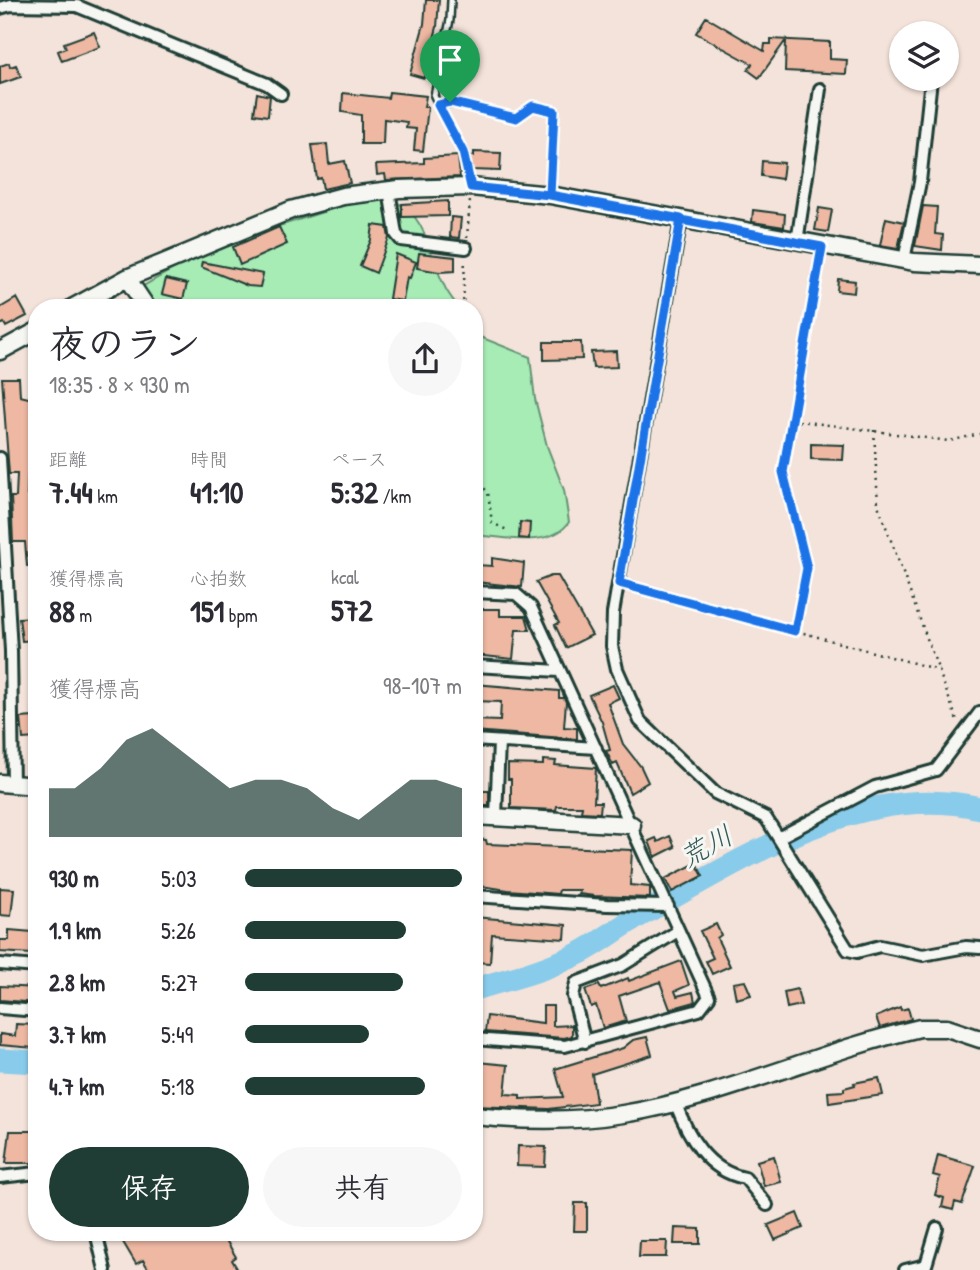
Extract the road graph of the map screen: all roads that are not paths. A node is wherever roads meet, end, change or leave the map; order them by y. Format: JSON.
{"nodes":[{"id":1,"x":451,"y":0,"type":"edge"},
{"id":2,"x":0,"y":8,"type":"edge"},
{"id":3,"x":820,"y":89,"type":"dead end"},
{"id":4,"x":930,"y":91,"type":"edge"},
{"id":5,"x":282,"y":94,"type":"dead end"},
{"id":6,"x":438,"y":105,"type":"junction"},
{"id":7,"x":471,"y":187,"type":"junction"},
{"id":8,"x":389,"y":190,"type":"junction"},
{"id":9,"x":550,"y":195,"type":"junction"},
{"id":10,"x":681,"y":219,"type":"junction"},
{"id":11,"x":797,"y":242,"type":"junction"},
{"id":12,"x":466,"y":248,"type":"dead end"},
{"id":13,"x":904,"y":261,"type":"junction"},
{"id":14,"x":980,"y":265,"type":"edge"},
{"id":15,"x":127,"y":278,"type":"junction"},
{"id":16,"x":88,"y":299,"type":"edge"},
{"id":17,"x":141,"y":299,"type":"edge"},
{"id":18,"x":28,"y":336,"type":"edge"},
{"id":19,"x":0,"y":351,"type":"edge"},
{"id":20,"x":0,"y":458,"type":"edge"},
{"id":21,"x":483,"y":592,"type":"edge"},
{"id":22,"x":483,"y":667,"type":"edge"},
{"id":23,"x":559,"y":671,"type":"junction"},
{"id":24,"x":980,"y":712,"type":"edge"},
{"id":25,"x":483,"y":741,"type":"edge"},
{"id":26,"x":499,"y":742,"type":"junction"},
{"id":27,"x":596,"y":748,"type":"junction"},
{"id":28,"x":7,"y":784,"type":"edge"},
{"id":29,"x":28,"y":785,"type":"edge"},
{"id":30,"x":483,"y":816,"type":"edge"},
{"id":31,"x":496,"y":817,"type":"junction"},
{"id":32,"x":632,"y":825,"type":"junction"},
{"id":33,"x":780,"y":837,"type":"junction"},
{"id":34,"x":483,"y":897,"type":"edge"},
{"id":35,"x":668,"y":906,"type":"junction"},
{"id":36,"x":678,"y":931,"type":"junction"},
{"id":37,"x":980,"y":948,"type":"edge"},
{"id":38,"x":0,"y":964,"type":"edge"},
{"id":39,"x":28,"y":966,"type":"edge"},
{"id":40,"x":0,"y":1008,"type":"edge"},
{"id":41,"x":28,"y":1011,"type":"edge"},
{"id":42,"x":980,"y":1039,"type":"edge"},
{"id":43,"x":483,"y":1040,"type":"edge"},
{"id":44,"x":585,"y":1042,"type":"junction"},
{"id":45,"x":675,"y":1102,"type":"junction"},
{"id":46,"x":483,"y":1117,"type":"edge"},
{"id":47,"x":28,"y":1174,"type":"edge"},
{"id":48,"x":0,"y":1177,"type":"edge"},
{"id":49,"x":768,"y":1205,"type":"dead end"},
{"id":50,"x":937,"y":1228,"type":"dead end"},
{"id":51,"x":98,"y":1241,"type":"edge"},
{"id":52,"x":105,"y":1270,"type":"edge"},
{"id":53,"x":905,"y":1270,"type":"edge"}],
"edges":[{"from":1,"to":6,"type":"lane"},
{"from":2,"to":5,"type":"street"},
{"from":3,"to":11,"type":"street"},
{"from":4,"to":13,"type":"street"},
{"from":6,"to":7,"type":"lane"},
{"from":6,"to":9,"type":"lane"},
{"from":7,"to":8,"type":"street"},
{"from":7,"to":9,"type":"street"},
{"from":8,"to":12,"type":"street"},
{"from":8,"to":15,"type":"street"},
{"from":9,"to":10,"type":"street"},
{"from":10,"to":11,"type":"street"},
{"from":10,"to":33,"type":"street"},
{"from":11,"to":13,"type":"street"},
{"from":13,"to":14,"type":"street"},
{"from":15,"to":16,"type":"street"},
{"from":15,"to":17,"type":"street"},
{"from":18,"to":19,"type":"street"},
{"from":20,"to":28,"type":"street"},
{"from":21,"to":23,"type":"street"},
{"from":22,"to":23,"type":"street"},
{"from":23,"to":27,"type":"street"},
{"from":24,"to":33,"type":"street"},
{"from":25,"to":26,"type":"street"},
{"from":26,"to":27,"type":"street"},
{"from":26,"to":31,"type":"street"},
{"from":27,"to":32,"type":"street"},
{"from":28,"to":29,"type":"street"},
{"from":30,"to":31,"type":"street"},
{"from":31,"to":32,"type":"street"},
{"from":32,"to":35,"type":"street"},
{"from":33,"to":37,"type":"street"},
{"from":34,"to":35,"type":"street"},
{"from":35,"to":36,"type":"street"},
{"from":36,"to":44,"type":"street"},
{"from":36,"to":44,"type":"street"},
{"from":38,"to":39,"type":"street"},
{"from":40,"to":41,"type":"street"},
{"from":42,"to":45,"type":"street"},
{"from":43,"to":44,"type":"street"},
{"from":45,"to":46,"type":"street"},
{"from":45,"to":49,"type":"street"},
{"from":47,"to":48,"type":"street"},
{"from":50,"to":53,"type":"street"},
{"from":51,"to":52,"type":"street"}]}
